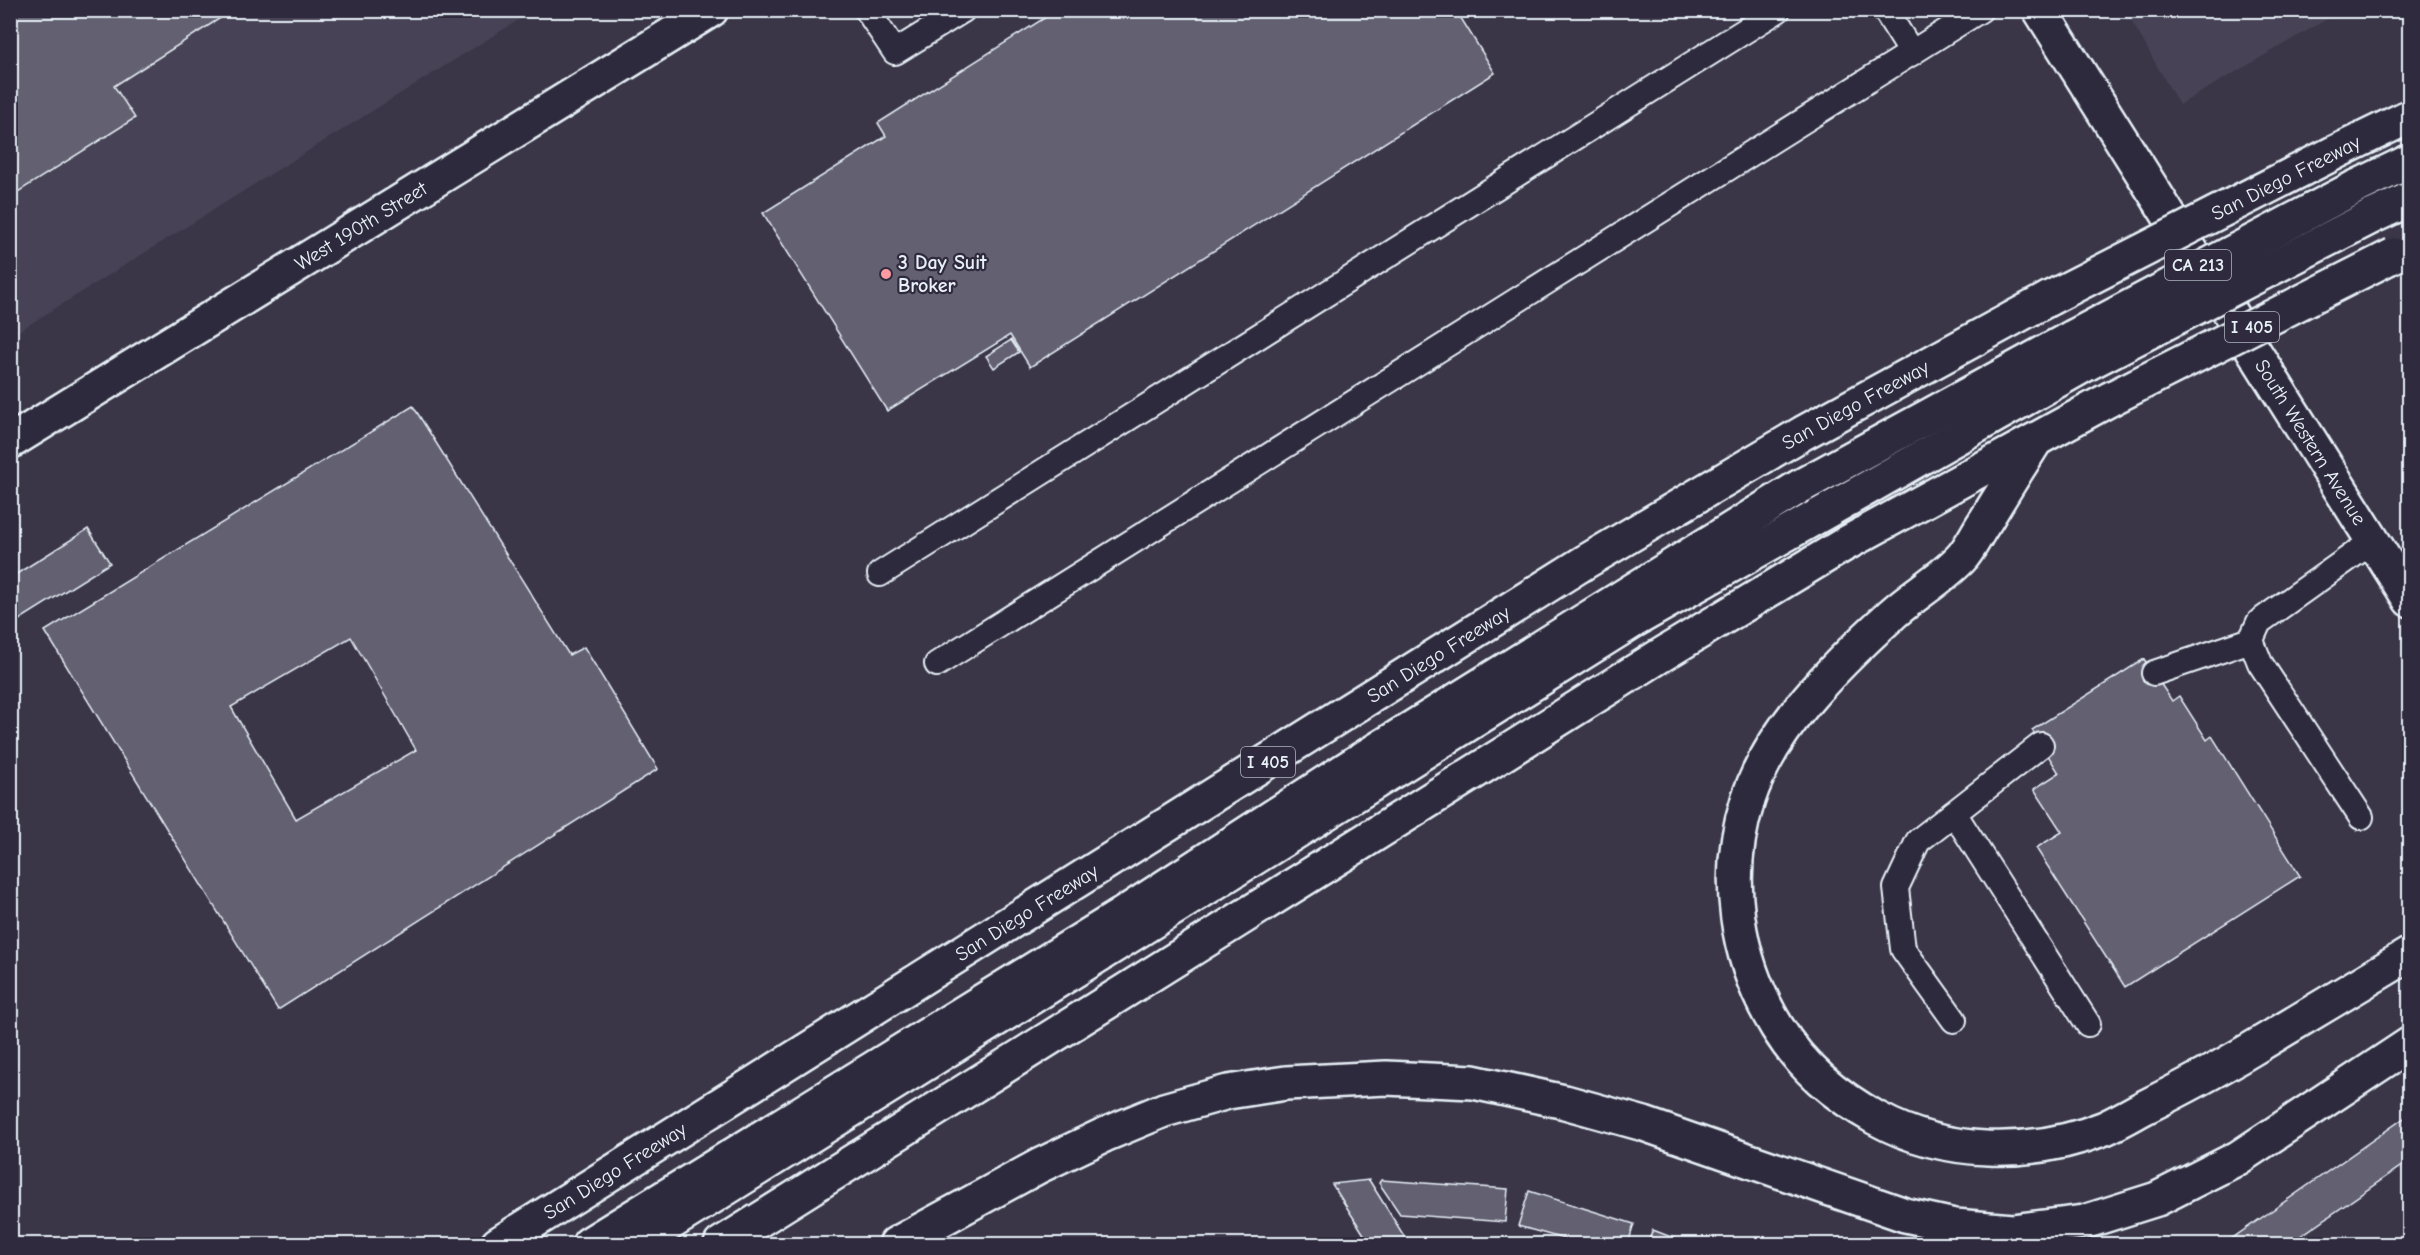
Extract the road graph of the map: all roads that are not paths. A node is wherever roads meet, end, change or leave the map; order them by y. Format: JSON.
{"nodes":[{"id":1,"x":711,"y":10,"type":"edge"},
{"id":2,"x":867,"y":10,"type":"edge"},
{"id":3,"x":963,"y":10,"type":"edge"},
{"id":4,"x":1778,"y":10,"type":"edge"},
{"id":5,"x":1886,"y":10,"type":"edge"},
{"id":6,"x":1980,"y":10,"type":"edge"},
{"id":7,"x":2040,"y":10,"type":"edge"},
{"id":8,"x":1912,"y":53,"type":"junction"},
{"id":9,"x":2409,"y":116,"type":"edge"},
{"id":10,"x":2409,"y":161,"type":"edge"},
{"id":11,"x":2409,"y":199,"type":"edge"},
{"id":12,"x":2402,"y":251,"type":"edge"},
{"id":13,"x":2081,"y":350,"type":"junction"},
{"id":14,"x":2036,"y":439,"type":"junction"},
{"id":15,"x":10,"y":442,"type":"edge"},
{"id":16,"x":2373,"y":541,"type":"junction"},
{"id":17,"x":880,"y":574,"type":"dead end"},
{"id":18,"x":2409,"y":600,"type":"edge"},
{"id":19,"x":2251,"y":640,"type":"junction"},
{"id":20,"x":937,"y":664,"type":"dead end"},
{"id":21,"x":2154,"y":673,"type":"dead end"},
{"id":22,"x":2041,"y":745,"type":"dead end"},
{"id":23,"x":1954,"y":813,"type":"junction"},
{"id":24,"x":2361,"y":817,"type":"dead end"},
{"id":25,"x":2409,"y":954,"type":"edge"},
{"id":26,"x":1954,"y":1020,"type":"dead end"},
{"id":27,"x":2088,"y":1024,"type":"dead end"},
{"id":28,"x":2409,"y":1044,"type":"edge"},
{"id":29,"x":498,"y":1245,"type":"edge"},
{"id":30,"x":589,"y":1245,"type":"edge"},
{"id":31,"x":637,"y":1245,"type":"edge"},
{"id":32,"x":721,"y":1245,"type":"edge"},
{"id":33,"x":896,"y":1245,"type":"edge"}],
"edges":[{"from":1,"to":15,"type":"main road","name":"West 190th Street"},
{"from":2,"to":3,"type":"lane"},
{"from":4,"to":17,"type":"lane"},
{"from":5,"to":8,"type":"lane"},
{"from":6,"to":8,"type":"lane"},
{"from":7,"to":16,"type":"main road","name":"South Western Avenue","number":"CA 213"},
{"from":8,"to":20,"type":"lane"},
{"from":9,"to":29,"type":"main road","name":"San Diego Freeway","number":"I 405","bridge":true},
{"from":10,"to":13,"type":"main road","bridge":true},
{"from":11,"to":13,"type":"main road","bridge":true},
{"from":12,"to":14,"type":"main road","number":"I 405","bridge":true},
{"from":13,"to":30,"type":"main road"},
{"from":13,"to":31,"type":"main road"},
{"from":14,"to":25,"type":"main road"},
{"from":14,"to":32,"type":"main road","number":"I 405"},
{"from":16,"to":18,"type":"main road","name":"South Western Avenue","number":"CA 213"},
{"from":16,"to":19,"type":"lane"},
{"from":19,"to":21,"type":"lane"},
{"from":19,"to":24,"type":"lane"},
{"from":22,"to":23,"type":"lane"},
{"from":23,"to":26,"type":"lane"},
{"from":23,"to":27,"type":"lane"},
{"from":28,"to":33,"type":"main road"}]}
